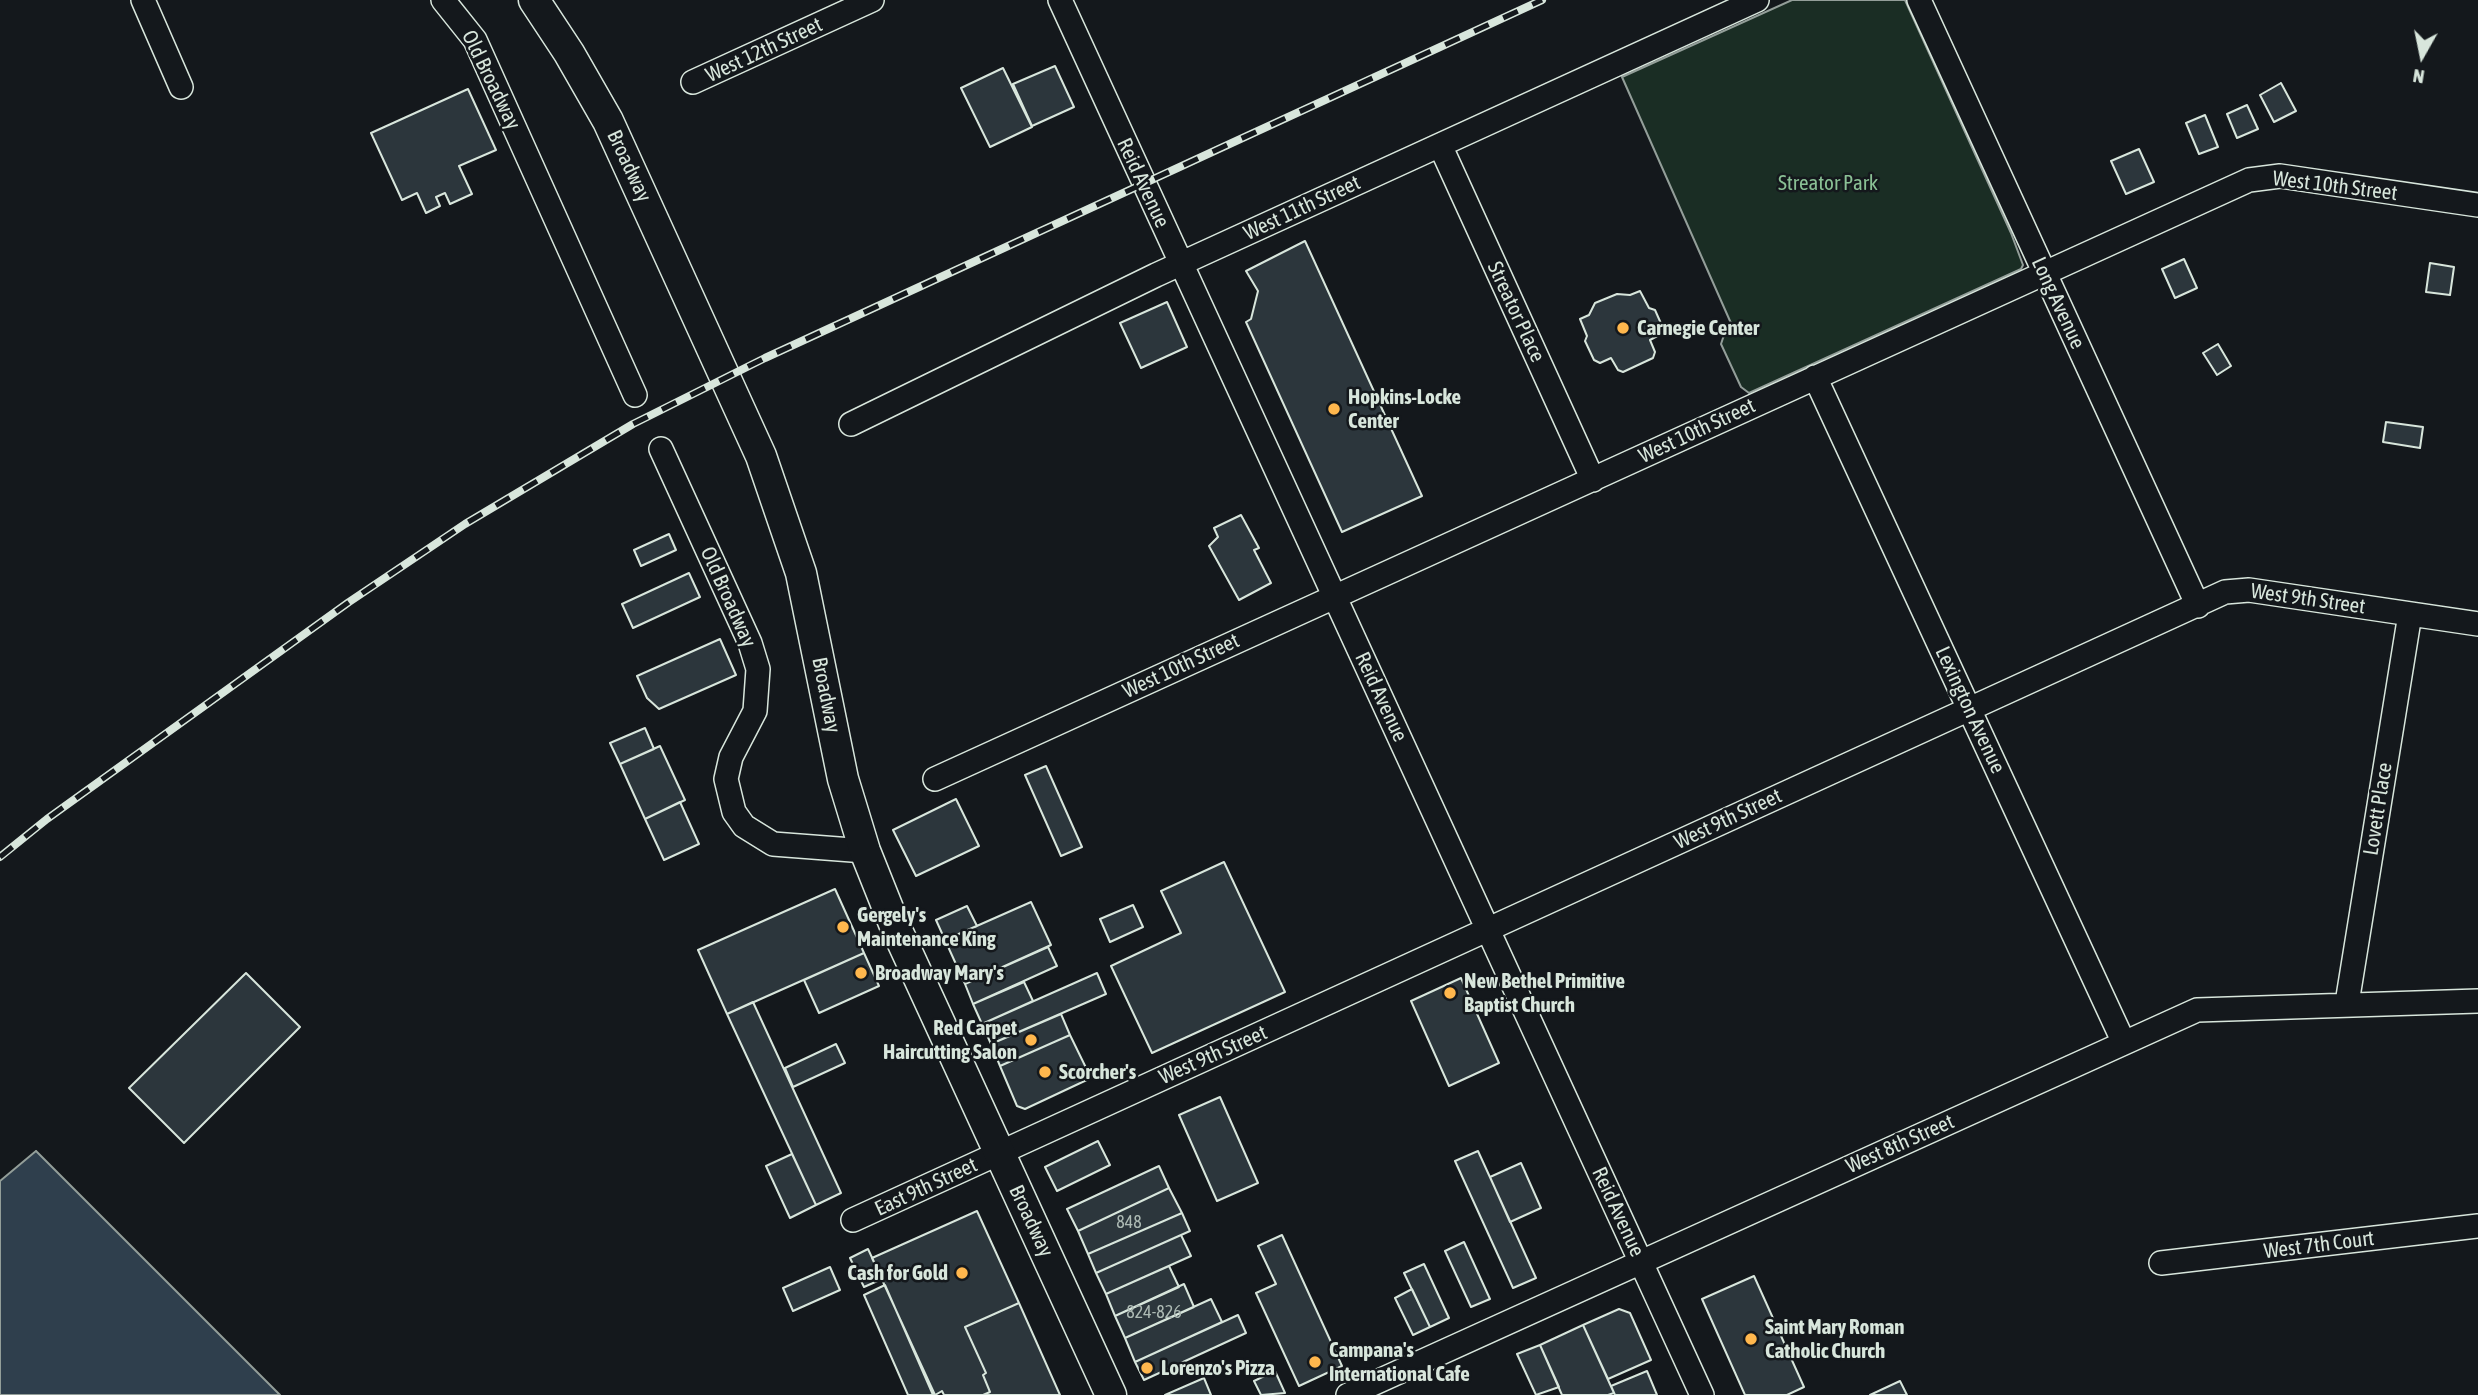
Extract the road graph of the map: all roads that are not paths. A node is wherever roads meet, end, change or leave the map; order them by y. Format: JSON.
{"nodes":[{"id":1,"x":143,"y":0,"type":"edge"},
{"id":2,"x":443,"y":0,"type":"edge"},
{"id":3,"x":534,"y":0,"type":"edge"},
{"id":4,"x":872,"y":0,"type":"edge"},
{"id":5,"x":1060,"y":0,"type":"edge"},
{"id":6,"x":1756,"y":0,"type":"edge"},
{"id":7,"x":1919,"y":0,"type":"edge"},
{"id":8,"x":693,"y":82,"type":"dead end"},
{"id":9,"x":181,"y":87,"type":"dead end"},
{"id":10,"x":1440,"y":145,"type":"junction"},
{"id":11,"x":2478,"y":205,"type":"edge"},
{"id":12,"x":1181,"y":264,"type":"junction"},
{"id":13,"x":2045,"y":274,"type":"junction"},
{"id":14,"x":1815,"y":377,"type":"junction"},
{"id":15,"x":635,"y":395,"type":"dead end"},
{"id":16,"x":851,"y":424,"type":"dead end"},
{"id":17,"x":661,"y":449,"type":"dead end"},
{"id":18,"x":1593,"y":480,"type":"junction"},
{"id":19,"x":1334,"y":595,"type":"junction"},
{"id":20,"x":2198,"y":606,"type":"junction"},
{"id":21,"x":2410,"y":614,"type":"junction"},
{"id":22,"x":2478,"y":624,"type":"edge"},
{"id":23,"x":1969,"y":707,"type":"junction"},
{"id":24,"x":935,"y":779,"type":"dead end"},
{"id":25,"x":865,"y":851,"type":"junction"},
{"id":26,"x":1489,"y":930,"type":"junction"},
{"id":27,"x":2478,"y":1001,"type":"edge"},
{"id":28,"x":2347,"y":1003,"type":"junction"},
{"id":29,"x":2124,"y":1043,"type":"junction"},
{"id":30,"x":999,"y":1153,"type":"junction"},
{"id":31,"x":853,"y":1220,"type":"dead end"},
{"id":32,"x":2478,"y":1227,"type":"edge"},
{"id":33,"x":1640,"y":1261,"type":"junction"},
{"id":34,"x":2161,"y":1263,"type":"dead end"},
{"id":35,"x":1111,"y":1395,"type":"edge"},
{"id":36,"x":1348,"y":1395,"type":"edge"},
{"id":37,"x":1702,"y":1395,"type":"edge"}],
"edges":[{"from":1,"to":9,"type":"street"},
{"from":2,"to":15,"type":"street","name":"Old Broadway"},
{"from":3,"to":25,"type":"main road","name":"Broadway"},
{"from":4,"to":8,"type":"street","name":"West 12th Street"},
{"from":5,"to":12,"type":"street","name":"Reid Avenue"},
{"from":6,"to":10,"type":"street","name":"West 11th Street"},
{"from":7,"to":13,"type":"street","name":"Long Avenue"},
{"from":10,"to":12,"type":"street","name":"West 11th Street"},
{"from":10,"to":18,"type":"street","name":"Streator Place"},
{"from":11,"to":13,"type":"street","name":"West 10th Street"},
{"from":12,"to":16,"type":"street","name":"West 11th Street"},
{"from":12,"to":19,"type":"street","name":"Reid Avenue"},
{"from":13,"to":14,"type":"street","name":"West 10th Street"},
{"from":13,"to":20,"type":"street","name":"Long Avenue"},
{"from":14,"to":18,"type":"street","name":"West 10th Street"},
{"from":14,"to":23,"type":"street","name":"Lexington Avenue"},
{"from":17,"to":25,"type":"street","name":"Old Broadway"},
{"from":18,"to":19,"type":"street","name":"West 10th Street"},
{"from":19,"to":24,"type":"street","name":"West 10th Street"},
{"from":19,"to":26,"type":"street","name":"Reid Avenue"},
{"from":20,"to":21,"type":"street","name":"West 9th Street"},
{"from":20,"to":23,"type":"street","name":"West 9th Street"},
{"from":21,"to":22,"type":"street","name":"West 9th Street"},
{"from":21,"to":28,"type":"street","name":"Lovett Place"},
{"from":23,"to":26,"type":"street","name":"West 9th Street"},
{"from":23,"to":29,"type":"street","name":"Lexington Avenue"},
{"from":25,"to":30,"type":"main road","name":"Broadway"},
{"from":26,"to":30,"type":"street","name":"West 9th Street"},
{"from":26,"to":33,"type":"street","name":"Reid Avenue"},
{"from":27,"to":28,"type":"street","name":"West 8th Street"},
{"from":28,"to":29,"type":"street","name":"West 8th Street"},
{"from":29,"to":33,"type":"street","name":"West 8th Street"},
{"from":30,"to":31,"type":"street","name":"East 9th Street"},
{"from":30,"to":35,"type":"main road","name":"Broadway"},
{"from":32,"to":34,"type":"street","name":"West 7th Court"},
{"from":33,"to":36,"type":"street","name":"West 8th Street"},
{"from":33,"to":37,"type":"street","name":"Reid Avenue"}]}
